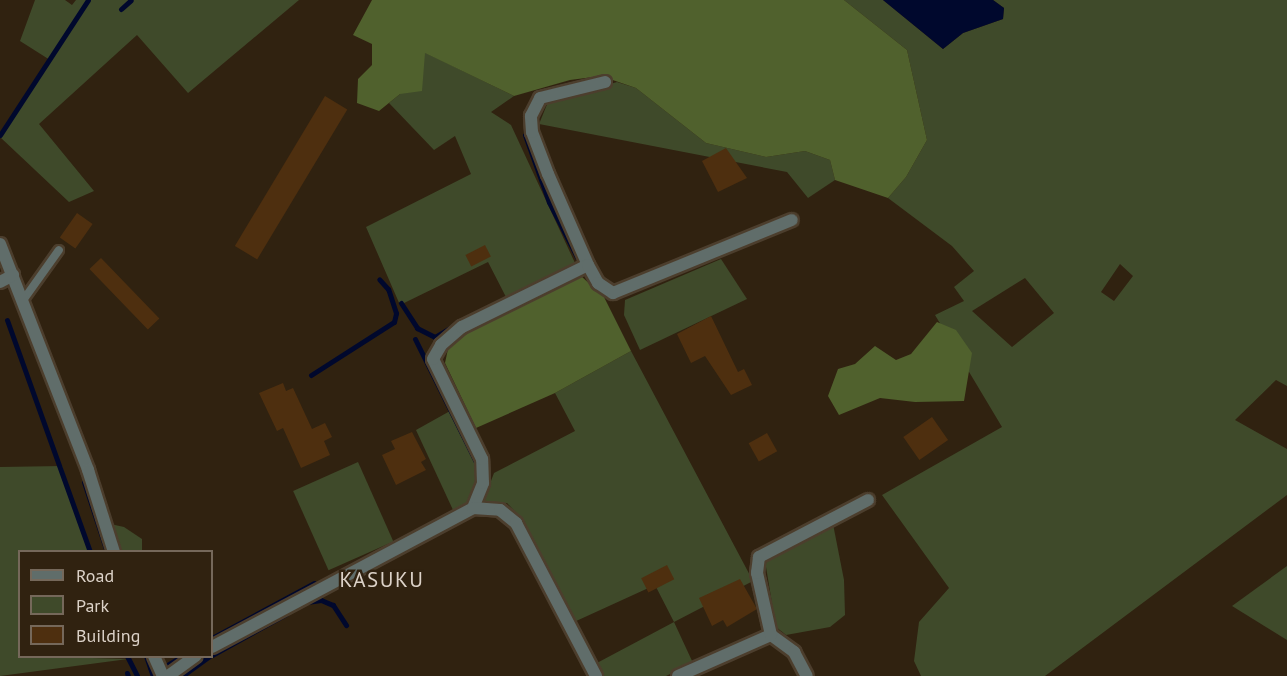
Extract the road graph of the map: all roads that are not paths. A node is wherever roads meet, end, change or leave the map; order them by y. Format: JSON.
{"nodes":[{"id":1,"x":604,"y":82,"type":"dead end"},
{"id":2,"x":792,"y":220,"type":"dead end"},
{"id":3,"x":0,"y":244,"type":"edge"},
{"id":4,"x":59,"y":250,"type":"dead end"},
{"id":5,"x":588,"y":265,"type":"junction"},
{"id":6,"x":13,"y":275,"type":"junction"},
{"id":7,"x":0,"y":282,"type":"edge"},
{"id":8,"x":24,"y":299,"type":"junction"},
{"id":9,"x":868,"y":500,"type":"dead end"},
{"id":10,"x":473,"y":508,"type":"junction"},
{"id":11,"x":113,"y":550,"type":"edge"},
{"id":12,"x":771,"y":635,"type":"junction"},
{"id":13,"x":213,"y":646,"type":"edge"},
{"id":14,"x":154,"y":658,"type":"edge"},
{"id":15,"x":195,"y":658,"type":"edge"},
{"id":16,"x":163,"y":676,"type":"edge"},
{"id":17,"x":168,"y":676,"type":"edge"},
{"id":18,"x":596,"y":676,"type":"edge"},
{"id":19,"x":678,"y":676,"type":"edge"},
{"id":20,"x":807,"y":676,"type":"edge"}],
"edges":[{"from":1,"to":5,"type":"street"},
{"from":2,"to":5,"type":"street"},
{"from":3,"to":6,"type":"street"},
{"from":4,"to":8,"type":"lane"},
{"from":5,"to":10,"type":"street"},
{"from":6,"to":7,"type":"street"},
{"from":6,"to":8,"type":"street"},
{"from":8,"to":11,"type":"street"},
{"from":9,"to":12,"type":"street"},
{"from":10,"to":13,"type":"street"},
{"from":10,"to":18,"type":"street"},
{"from":12,"to":19,"type":"street"},
{"from":12,"to":20,"type":"street"},
{"from":14,"to":16,"type":"street"},
{"from":15,"to":17,"type":"street"}]}
